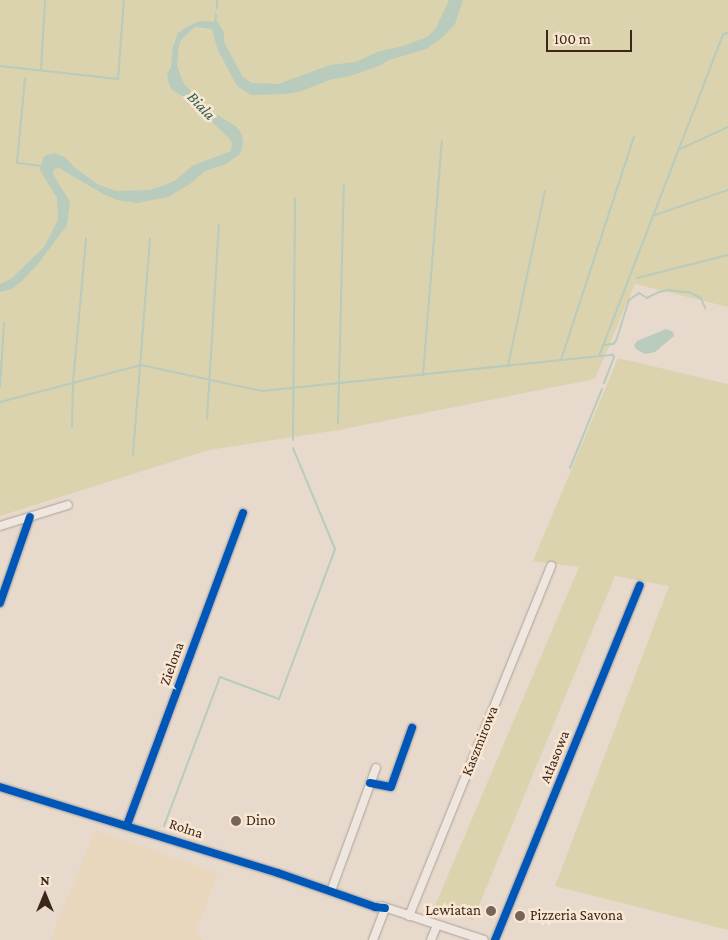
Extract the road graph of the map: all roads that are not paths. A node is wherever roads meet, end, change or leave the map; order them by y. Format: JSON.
{"nodes":[{"id":1,"x":68,"y":504,"type":"dead end"},
{"id":2,"x":243,"y":513,"type":"dead end"},
{"id":3,"x":30,"y":517,"type":"junction"},
{"id":4,"x":0,"y":526,"type":"edge"},
{"id":5,"x":551,"y":566,"type":"dead end"},
{"id":6,"x":640,"y":585,"type":"dead end"},
{"id":7,"x":0,"y":602,"type":"edge"},
{"id":8,"x":412,"y":728,"type":"dead end"},
{"id":9,"x":376,"y":768,"type":"dead end"},
{"id":10,"x":370,"y":783,"type":"junction"},
{"id":11,"x":0,"y":786,"type":"edge"},
{"id":12,"x":127,"y":825,"type":"junction"},
{"id":13,"x":331,"y":891,"type":"junction"},
{"id":14,"x":385,"y":908,"type":"junction"},
{"id":15,"x":409,"y":916,"type":"junction"},
{"id":16,"x":437,"y":925,"type":"junction"},
{"id":17,"x":373,"y":940,"type":"edge"},
{"id":18,"x":431,"y":940,"type":"edge"},
{"id":19,"x":484,"y":940,"type":"edge"},
{"id":20,"x":495,"y":940,"type":"edge"}],
"edges":[{"from":1,"to":3,"type":"street"},
{"from":2,"to":12,"type":"street","name":"Zielona"},
{"from":3,"to":4,"type":"street"},
{"from":3,"to":7,"type":"street"},
{"from":5,"to":15,"type":"street","name":"Kaszmirowa"},
{"from":6,"to":20,"type":"street","name":"Atłasowa"},
{"from":8,"to":10,"type":"street"},
{"from":9,"to":10,"type":"street"},
{"from":10,"to":13,"type":"street"},
{"from":11,"to":12,"type":"street","name":"Rolna"},
{"from":12,"to":13,"type":"street","name":"Rolna"},
{"from":13,"to":14,"type":"street","name":"Rolna"},
{"from":14,"to":15,"type":"street","name":"Rolna"},
{"from":14,"to":17,"type":"street"},
{"from":15,"to":16,"type":"street","name":"Rolna"},
{"from":16,"to":18,"type":"street"},
{"from":16,"to":19,"type":"street","name":"Rolna"}]}
